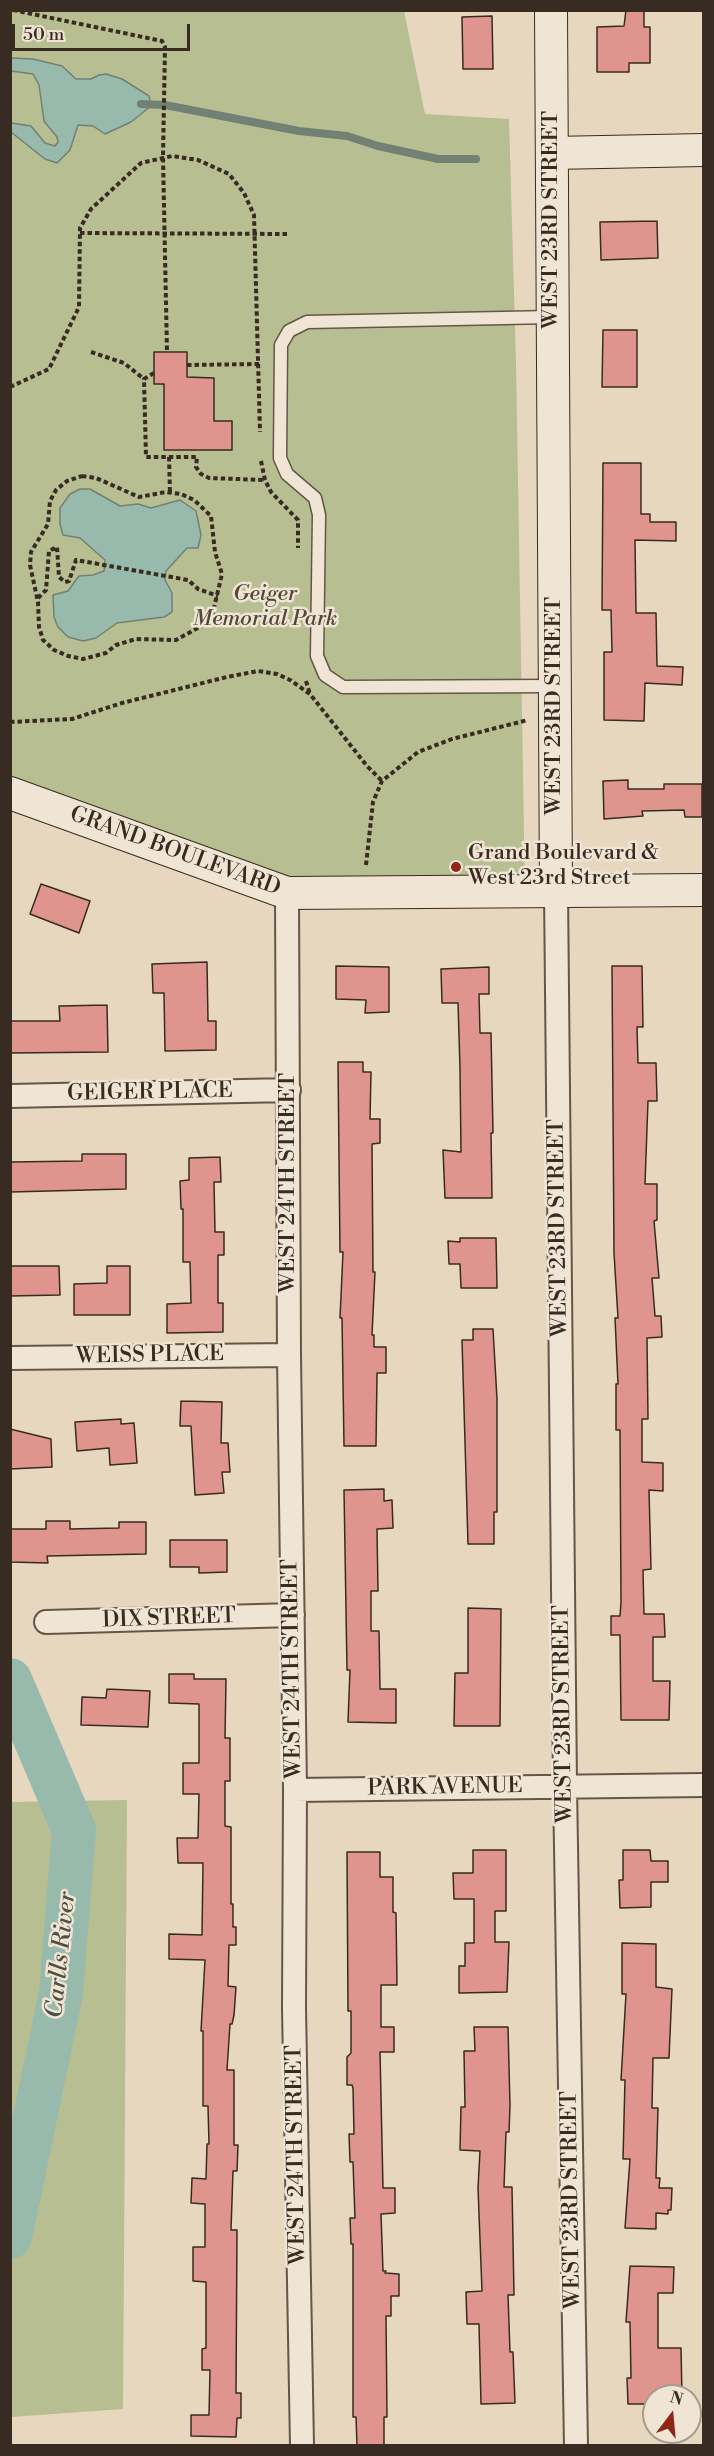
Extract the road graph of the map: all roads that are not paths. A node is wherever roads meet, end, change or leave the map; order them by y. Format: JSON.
{"nodes":[{"id":1,"x":551,"y":10,"type":"edge"},
{"id":2,"x":704,"y":150,"type":"edge"},
{"id":3,"x":552,"y":153,"type":"junction"},
{"id":4,"x":553,"y":317,"type":"junction"},
{"id":5,"x":555,"y":699,"type":"junction"},
{"id":6,"x":10,"y":793,"type":"edge"},
{"id":7,"x":704,"y":890,"type":"edge"},
{"id":8,"x":556,"y":891,"type":"junction"},
{"id":9,"x":287,"y":893,"type":"junction"},
{"id":10,"x":289,"y":1090,"type":"junction"},
{"id":11,"x":10,"y":1096,"type":"edge"},
{"id":12,"x":289,"y":1355,"type":"junction"},
{"id":13,"x":10,"y":1358,"type":"edge"},
{"id":14,"x":293,"y":1615,"type":"junction"},
{"id":15,"x":46,"y":1622,"type":"dead end"},
{"id":16,"x":704,"y":1785,"type":"edge"},
{"id":17,"x":565,"y":1786,"type":"junction"},
{"id":18,"x":295,"y":1790,"type":"junction"},
{"id":19,"x":302,"y":2445,"type":"edge"},
{"id":20,"x":576,"y":2445,"type":"edge"}],
"edges":[{"from":1,"to":3,"type":"street","name":"WEST 23RD STREET"},
{"from":2,"to":3,"type":"street"},
{"from":3,"to":4,"type":"street","name":"WEST 23RD STREET"},
{"from":4,"to":5,"type":"street","name":"WEST 23RD STREET"},
{"from":4,"to":5,"type":"lane"},
{"from":5,"to":8,"type":"street","name":"WEST 23RD STREET"},
{"from":6,"to":9,"type":"street","name":"GRAND BOULEVARD"},
{"from":7,"to":8,"type":"street","name":"GRAND BOULEVARD"},
{"from":8,"to":9,"type":"street","name":"GRAND BOULEVARD"},
{"from":8,"to":17,"type":"street","name":"WEST 23RD STREET"},
{"from":9,"to":10,"type":"street","name":"WEST 24TH STREET"},
{"from":10,"to":11,"type":"street","name":"GEIGER PLACE"},
{"from":10,"to":12,"type":"street","name":"WEST 24TH STREET"},
{"from":12,"to":13,"type":"street","name":"WEISS PLACE"},
{"from":12,"to":14,"type":"street","name":"WEST 24TH STREET"},
{"from":14,"to":15,"type":"street","name":"DIX STREET"},
{"from":14,"to":18,"type":"street","name":"WEST 24TH STREET"},
{"from":16,"to":17,"type":"street","name":"PARK AVENUE"},
{"from":17,"to":18,"type":"street","name":"PARK AVENUE"},
{"from":17,"to":20,"type":"street","name":"WEST 23RD STREET"},
{"from":18,"to":19,"type":"street","name":"WEST 24TH STREET"}]}
